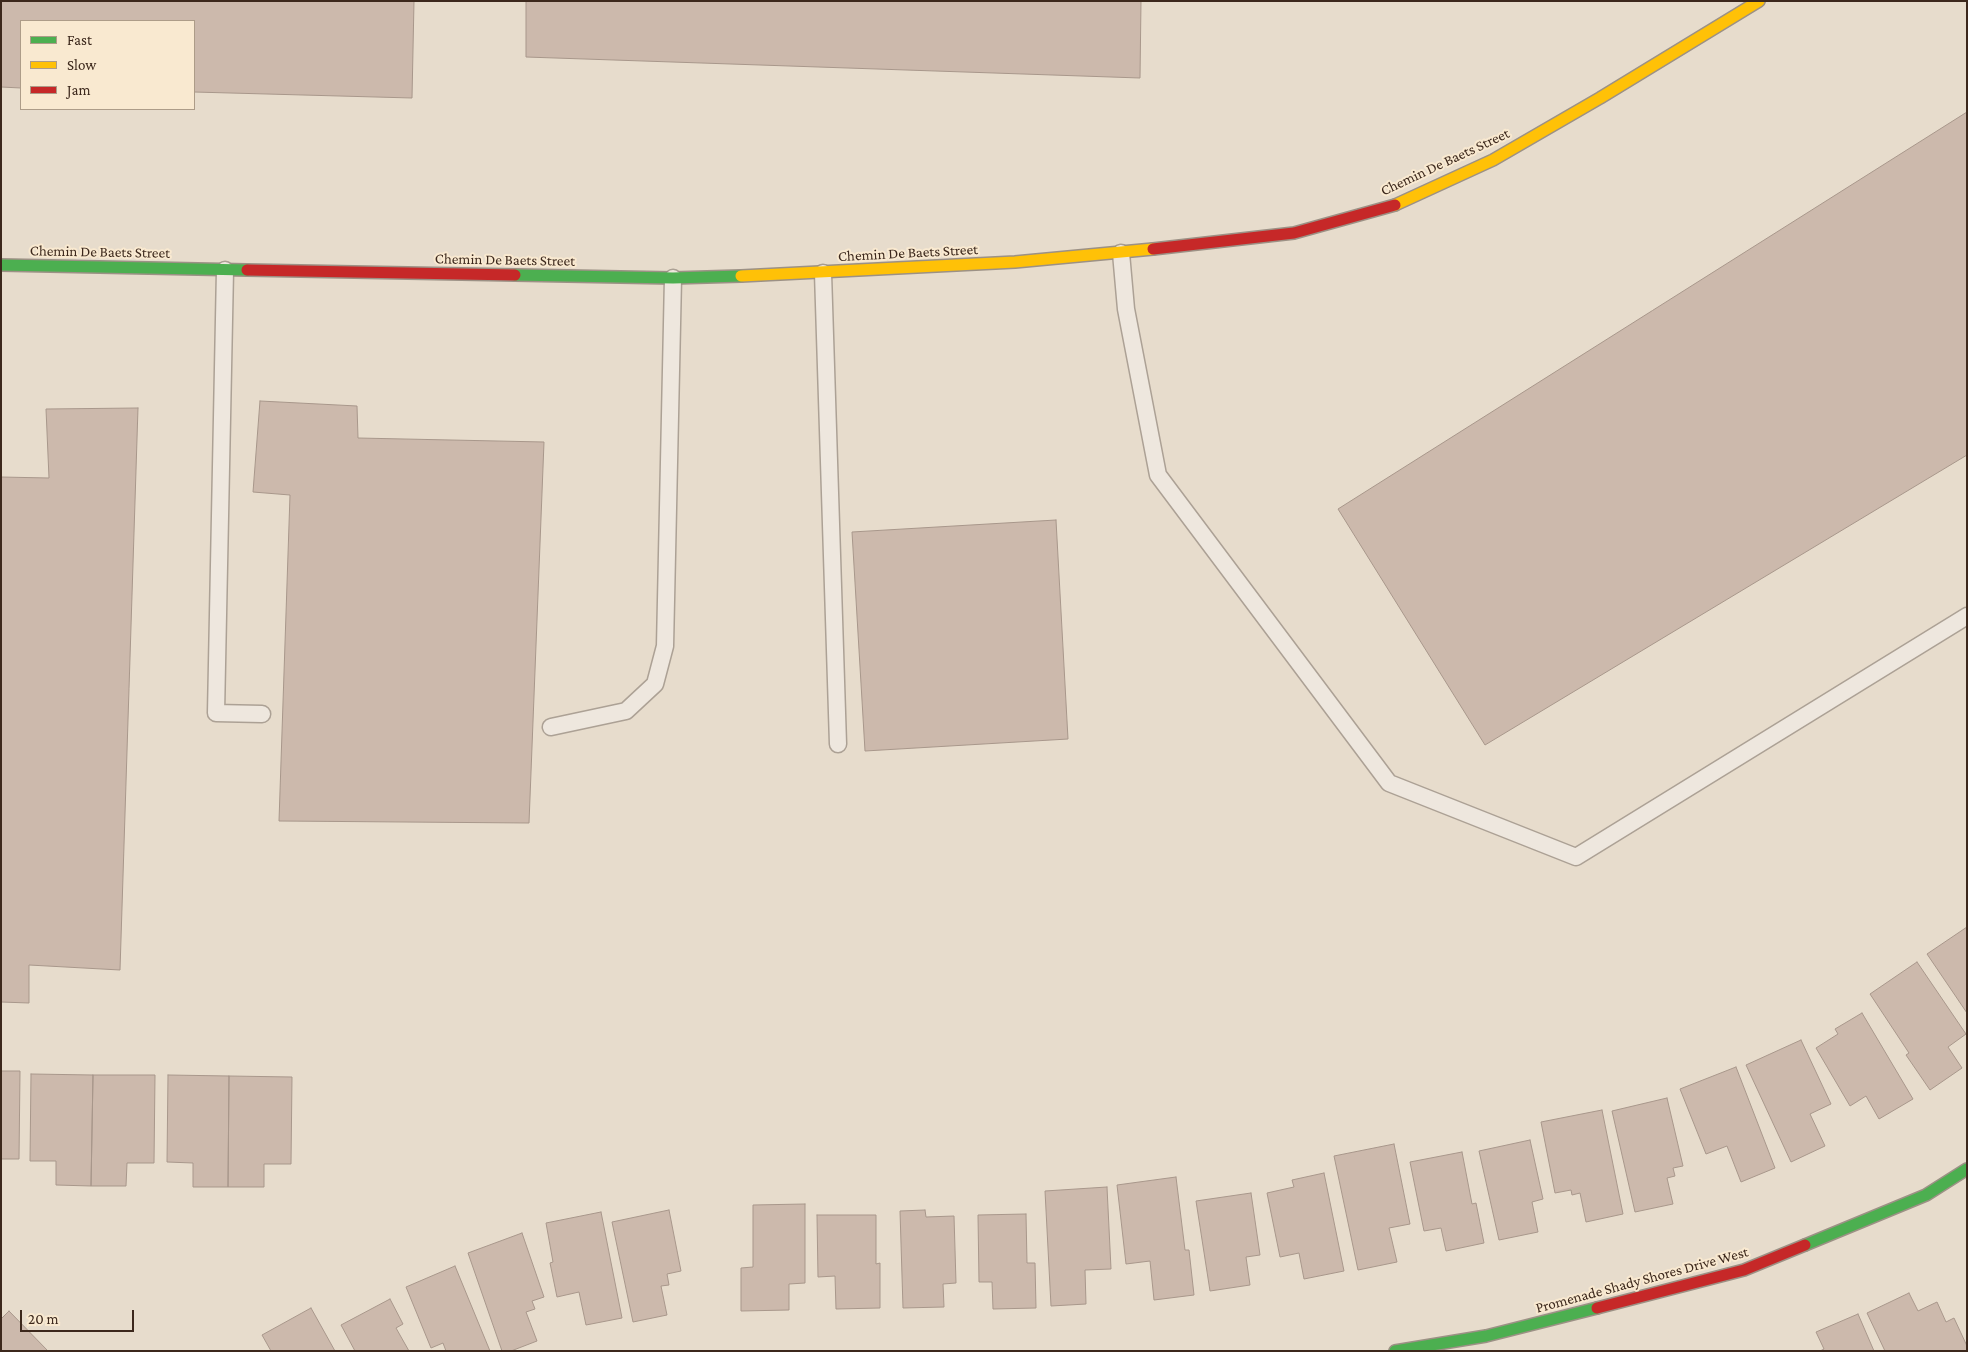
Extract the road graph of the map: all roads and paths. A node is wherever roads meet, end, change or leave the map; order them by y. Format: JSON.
{"nodes":[{"id":1,"x":1758,"y":1,"type":"edge"},
{"id":2,"x":1122,"y":253,"type":"junction"},
{"id":3,"x":1,"y":265,"type":"edge"},
{"id":4,"x":225,"y":270,"type":"junction"},
{"id":5,"x":823,"y":273,"type":"junction"},
{"id":6,"x":673,"y":278,"type":"junction"},
{"id":7,"x":1967,"y":616,"type":"edge"},
{"id":8,"x":262,"y":714,"type":"dead end"},
{"id":9,"x":551,"y":726,"type":"dead end"},
{"id":10,"x":838,"y":744,"type":"dead end"},
{"id":11,"x":1967,"y":1169,"type":"edge"},
{"id":12,"x":1395,"y":1351,"type":"edge"}],
"edges":[{"from":1,"to":2,"type":"street","name":"Chemin De Baets Street"},
{"from":2,"to":5,"type":"street","name":"Chemin De Baets Street"},
{"from":2,"to":7,"type":"lane"},
{"from":3,"to":4,"type":"street","name":"Chemin De Baets Street"},
{"from":4,"to":6,"type":"street","name":"Chemin De Baets Street"},
{"from":4,"to":8,"type":"lane"},
{"from":5,"to":6,"type":"street","name":"Chemin De Baets Street"},
{"from":5,"to":10,"type":"lane"},
{"from":6,"to":9,"type":"lane"},
{"from":11,"to":12,"type":"street","name":"Promenade Shady Shores Drive West"}]}
